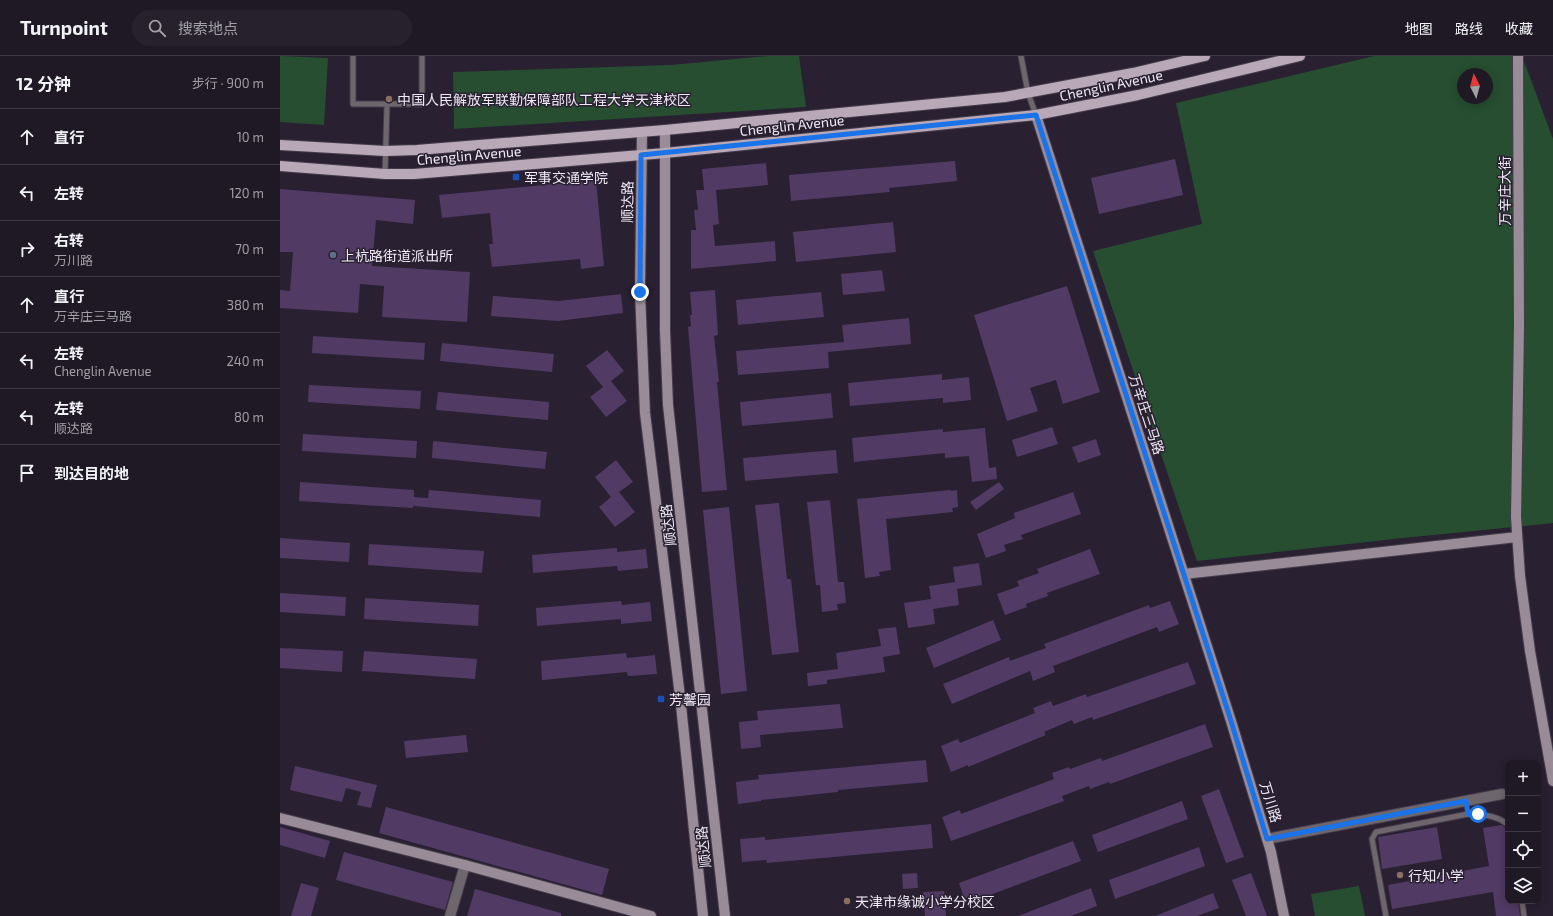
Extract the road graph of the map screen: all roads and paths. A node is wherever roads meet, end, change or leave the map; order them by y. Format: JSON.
{"nodes":[{"id":1,"x":353,"y":56,"type":"edge"},
{"id":2,"x":422,"y":56,"type":"edge"},
{"id":3,"x":1021,"y":56,"type":"edge"},
{"id":4,"x":1205,"y":56,"type":"edge"},
{"id":5,"x":1300,"y":56,"type":"edge"},
{"id":6,"x":1518,"y":56,"type":"edge"},
{"id":7,"x":1028,"y":93,"type":"junction"},
{"id":8,"x":387,"y":104,"type":"junction"},
{"id":9,"x":1036,"y":115,"type":"junction"},
{"id":10,"x":665,"y":130,"type":"junction"},
{"id":11,"x":642,"y":132,"type":"junction"},
{"id":12,"x":280,"y":145,"type":"edge"},
{"id":13,"x":385,"y":151,"type":"junction"},
{"id":14,"x":665,"y":153,"type":"junction"},
{"id":15,"x":641,"y":155,"type":"junction"},
{"id":16,"x":280,"y":166,"type":"edge"},
{"id":17,"x":385,"y":174,"type":"junction"},
{"id":18,"x":1517,"y":536,"type":"junction"},
{"id":19,"x":1184,"y":574,"type":"junction"},
{"id":20,"x":1231,"y":721,"type":"joint"},
{"id":21,"x":1553,"y":781,"type":"edge"},
{"id":22,"x":1502,"y":794,"type":"dead end"},
{"id":23,"x":1466,"y":801,"type":"junction"},
{"id":24,"x":1468,"y":814,"type":"junction"},
{"id":25,"x":280,"y":818,"type":"edge"},
{"id":26,"x":1505,"y":822,"type":"edge"},
{"id":27,"x":1267,"y":839,"type":"junction"},
{"id":28,"x":465,"y":865,"type":"junction"},
{"id":29,"x":1522,"y":904,"type":"edge"},
{"id":30,"x":450,"y":916,"type":"edge"},
{"id":31,"x":651,"y":916,"type":"edge"},
{"id":32,"x":703,"y":916,"type":"edge"},
{"id":33,"x":725,"y":916,"type":"edge"},
{"id":34,"x":1284,"y":916,"type":"edge"},
{"id":35,"x":1386,"y":916,"type":"edge"},
{"id":36,"x":1524,"y":916,"type":"edge"}],
"edges":[{"from":1,"to":8,"type":"lane"},
{"from":2,"to":8,"type":"lane"},
{"from":3,"to":7,"type":"lane"},
{"from":4,"to":7,"type":"main road","name":"Chenglin Avenue"},
{"from":5,"to":9,"type":"main road","name":"Chenglin Avenue"},
{"from":6,"to":18,"type":"street","name":"万辛庄大街"},
{"from":7,"to":9,"type":"lane"},
{"from":7,"to":10,"type":"main road","name":"Chenglin Avenue"},
{"from":8,"to":13,"type":"lane"},
{"from":9,"to":14,"type":"main road","name":"Chenglin Avenue"},
{"from":9,"to":19,"type":"street","name":"万辛庄三马路"},
{"from":10,"to":11,"type":"main road","name":"Chenglin Avenue"},
{"from":10,"to":14,"type":"street","name":"顺达路"},
{"from":11,"to":13,"type":"main road","name":"Chenglin Avenue"},
{"from":11,"to":15,"type":"street","name":"顺达路"},
{"from":12,"to":13,"type":"main road","name":"Chenglin Avenue"},
{"from":13,"to":17,"type":"lane"},
{"from":14,"to":15,"type":"main road","name":"Chenglin Avenue"},
{"from":14,"to":33,"type":"street","name":"顺达路"},
{"from":15,"to":17,"type":"main road","name":"Chenglin Avenue"},
{"from":15,"to":32,"type":"street","name":"顺达路"},
{"from":16,"to":17,"type":"main road","name":"Chenglin Avenue"},
{"from":18,"to":19,"type":"street"},
{"from":18,"to":21,"type":"street","name":"万辛庄大街"},
{"from":19,"to":20,"type":"street","name":"万辛庄三马路"},
{"from":20,"to":27,"type":"street","name":"万川路"},
{"from":22,"to":23,"type":"street"},
{"from":23,"to":24,"type":"lane"},
{"from":23,"to":27,"type":"street"},
{"from":24,"to":26,"type":"lane"},
{"from":24,"to":35,"type":"lane"},
{"from":25,"to":28,"type":"street"},
{"from":27,"to":34,"type":"street","name":"万川路"},
{"from":28,"to":30,"type":"street"},
{"from":28,"to":31,"type":"street"},
{"from":29,"to":36,"type":"lane"}]}
